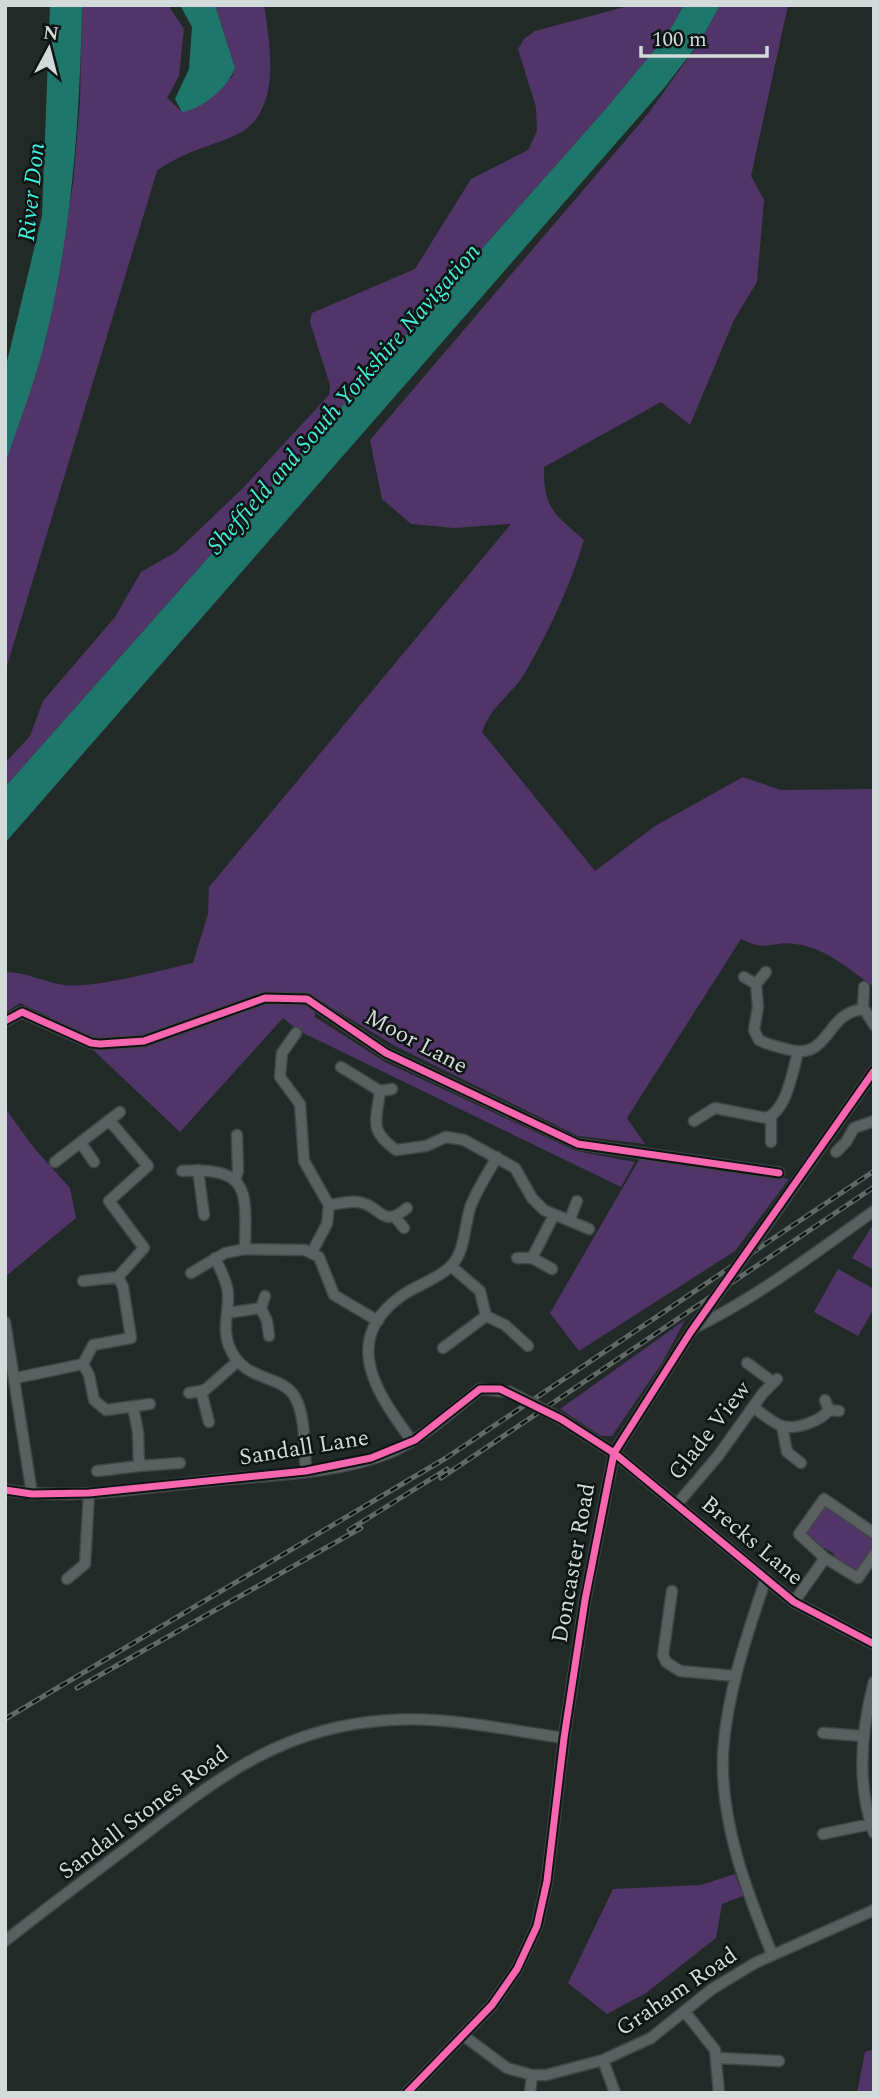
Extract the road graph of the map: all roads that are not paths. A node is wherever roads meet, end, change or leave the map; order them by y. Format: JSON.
{"nodes":[{"id":1,"x":766,"y":972,"type":"dead end"},
{"id":2,"x":744,"y":977,"type":"dead end"},
{"id":3,"x":756,"y":984,"type":"junction"},
{"id":4,"x":864,"y":987,"type":"dead end"},
{"id":5,"x":863,"y":1009,"type":"junction"},
{"id":6,"x":5,"y":1021,"type":"edge"},
{"id":7,"x":874,"y":1025,"type":"edge"},
{"id":8,"x":296,"y":1032,"type":"dead end"},
{"id":9,"x":275,"y":1042,"type":"dead end"},
{"id":10,"x":284,"y":1049,"type":"junction"},
{"id":11,"x":799,"y":1053,"type":"junction"},
{"id":12,"x":341,"y":1068,"type":"dead end"},
{"id":13,"x":874,"y":1072,"type":"edge"},
{"id":14,"x":392,"y":1089,"type":"dead end"},
{"id":15,"x":380,"y":1091,"type":"junction"},
{"id":16,"x":716,"y":1094,"type":"dead end"},
{"id":17,"x":715,"y":1108,"type":"junction"},
{"id":18,"x":120,"y":1112,"type":"dead end"},
{"id":19,"x":771,"y":1116,"type":"junction"},
{"id":20,"x":109,"y":1120,"type":"junction"},
{"id":21,"x":694,"y":1121,"type":"dead end"},
{"id":22,"x":874,"y":1121,"type":"edge"},
{"id":23,"x":237,"y":1136,"type":"dead end"},
{"id":24,"x":771,"y":1142,"type":"dead end"},
{"id":25,"x":81,"y":1143,"type":"junction"},
{"id":26,"x":836,"y":1152,"type":"dead end"},
{"id":27,"x":496,"y":1157,"type":"junction"},
{"id":28,"x":94,"y":1162,"type":"dead end"},
{"id":29,"x":55,"y":1163,"type":"dead end"},
{"id":30,"x":198,"y":1170,"type":"junction"},
{"id":31,"x":182,"y":1171,"type":"dead end"},
{"id":32,"x":779,"y":1173,"type":"dead end"},
{"id":33,"x":235,"y":1181,"type":"junction"},
{"id":34,"x":578,"y":1201,"type":"dead end"},
{"id":35,"x":329,"y":1205,"type":"junction"},
{"id":36,"x":407,"y":1208,"type":"dead end"},
{"id":37,"x":874,"y":1211,"type":"edge"},
{"id":38,"x":204,"y":1215,"type":"dead end"},
{"id":39,"x":554,"y":1215,"type":"junction"},
{"id":40,"x":395,"y":1217,"type":"junction"},
{"id":41,"x":570,"y":1219,"type":"junction"},
{"id":42,"x":404,"y":1228,"type":"dead end"},
{"id":43,"x":589,"y":1229,"type":"dead end"},
{"id":44,"x":245,"y":1249,"type":"junction"},
{"id":45,"x":312,"y":1252,"type":"junction"},
{"id":46,"x":215,"y":1258,"type":"junction"},
{"id":47,"x":517,"y":1258,"type":"dead end"},
{"id":48,"x":532,"y":1258,"type":"junction"},
{"id":49,"x":451,"y":1266,"type":"junction"},
{"id":50,"x":552,"y":1269,"type":"dead end"},
{"id":51,"x":191,"y":1273,"type":"dead end"},
{"id":52,"x":118,"y":1277,"type":"junction"},
{"id":53,"x":83,"y":1281,"type":"dead end"},
{"id":54,"x":265,"y":1296,"type":"dead end"},
{"id":55,"x":261,"y":1308,"type":"junction"},
{"id":56,"x":227,"y":1312,"type":"junction"},
{"id":57,"x":486,"y":1316,"type":"junction"},
{"id":58,"x":378,"y":1321,"type":"junction"},
{"id":59,"x":5,"y":1322,"type":"edge"},
{"id":60,"x":692,"y":1330,"type":"junction"},
{"id":61,"x":269,"y":1336,"type":"dead end"},
{"id":62,"x":528,"y":1346,"type":"dead end"},
{"id":63,"x":443,"y":1348,"type":"dead end"},
{"id":64,"x":238,"y":1361,"type":"junction"},
{"id":65,"x":747,"y":1363,"type":"dead end"},
{"id":66,"x":83,"y":1364,"type":"junction"},
{"id":67,"x":16,"y":1378,"type":"junction"},
{"id":68,"x":201,"y":1391,"type":"junction"},
{"id":69,"x":189,"y":1393,"type":"dead end"},
{"id":70,"x":150,"y":1404,"type":"dead end"},
{"id":71,"x":133,"y":1407,"type":"junction"},
{"id":72,"x":753,"y":1407,"type":"junction"},
{"id":73,"x":831,"y":1407,"type":"dead end"},
{"id":74,"x":209,"y":1422,"type":"dead end"},
{"id":75,"x":782,"y":1426,"type":"junction"},
{"id":76,"x":412,"y":1441,"type":"junction"},
{"id":77,"x":614,"y":1453,"type":"junction"},
{"id":78,"x":180,"y":1463,"type":"dead end"},
{"id":79,"x":800,"y":1463,"type":"dead end"},
{"id":80,"x":139,"y":1466,"type":"junction"},
{"id":81,"x":97,"y":1471,"type":"dead end"},
{"id":82,"x":306,"y":1471,"type":"junction"},
{"id":83,"x":5,"y":1490,"type":"edge"},
{"id":84,"x":89,"y":1493,"type":"junction"},
{"id":85,"x":32,"y":1494,"type":"junction"},
{"id":86,"x":678,"y":1503,"type":"junction"},
{"id":87,"x":874,"y":1533,"type":"edge"},
{"id":88,"x":874,"y":1555,"type":"edge"},
{"id":89,"x":825,"y":1558,"type":"junction"},
{"id":90,"x":766,"y":1578,"type":"junction"},
{"id":91,"x":68,"y":1579,"type":"dead end"},
{"id":92,"x":672,"y":1591,"type":"dead end"},
{"id":93,"x":794,"y":1602,"type":"junction"},
{"id":94,"x":874,"y":1644,"type":"edge"},
{"id":95,"x":734,"y":1676,"type":"junction"},
{"id":96,"x":874,"y":1682,"type":"edge"},
{"id":97,"x":823,"y":1733,"type":"dead end"},
{"id":98,"x":863,"y":1737,"type":"junction"},
{"id":99,"x":564,"y":1738,"type":"junction"},
{"id":100,"x":872,"y":1828,"type":"edge"},
{"id":101,"x":823,"y":1834,"type":"dead end"},
{"id":102,"x":874,"y":1910,"type":"edge"},
{"id":103,"x":5,"y":1941,"type":"edge"},
{"id":104,"x":772,"y":1954,"type":"junction"},
{"id":105,"x":685,"y":2012,"type":"junction"},
{"id":106,"x":464,"y":2036,"type":"junction"},
{"id":107,"x":718,"y":2057,"type":"junction"},
{"id":108,"x":603,"y":2060,"type":"junction"},
{"id":109,"x":779,"y":2061,"type":"dead end"},
{"id":110,"x":532,"y":2075,"type":"junction"},
{"id":111,"x":407,"y":2093,"type":"edge"},
{"id":112,"x":530,"y":2093,"type":"edge"},
{"id":113,"x":615,"y":2093,"type":"edge"},
{"id":114,"x":719,"y":2093,"type":"edge"}],
"edges":[{"from":1,"to":3,"type":"street"},
{"from":2,"to":3,"type":"street"},
{"from":3,"to":11,"type":"street"},
{"from":4,"to":5,"type":"street"},
{"from":5,"to":7,"type":"street"},
{"from":5,"to":11,"type":"street"},
{"from":6,"to":32,"type":"street","name":"Moor Lane"},
{"from":8,"to":10,"type":"street"},
{"from":9,"to":10,"type":"street"},
{"from":10,"to":35,"type":"street"},
{"from":11,"to":19,"type":"street"},
{"from":12,"to":15,"type":"street"},
{"from":13,"to":60,"type":"street","name":"Doncaster Road","bridge":true},
{"from":14,"to":15,"type":"street"},
{"from":15,"to":27,"type":"street"},
{"from":16,"to":17,"type":"street"},
{"from":17,"to":19,"type":"street"},
{"from":17,"to":21,"type":"street"},
{"from":18,"to":20,"type":"street"},
{"from":19,"to":24,"type":"street"},
{"from":20,"to":25,"type":"street"},
{"from":20,"to":52,"type":"street"},
{"from":22,"to":26,"type":"street"},
{"from":23,"to":33,"type":"street"},
{"from":25,"to":28,"type":"street"},
{"from":25,"to":29,"type":"street"},
{"from":27,"to":39,"type":"street"},
{"from":27,"to":49,"type":"street"},
{"from":30,"to":31,"type":"street"},
{"from":30,"to":33,"type":"street"},
{"from":30,"to":38,"type":"street"},
{"from":33,"to":44,"type":"street"},
{"from":34,"to":41,"type":"street"},
{"from":35,"to":40,"type":"street"},
{"from":35,"to":45,"type":"street"},
{"from":36,"to":40,"type":"street"},
{"from":37,"to":60,"type":"street"},
{"from":39,"to":41,"type":"street"},
{"from":39,"to":48,"type":"street"},
{"from":40,"to":42,"type":"street"},
{"from":41,"to":43,"type":"street"},
{"from":44,"to":45,"type":"street"},
{"from":44,"to":46,"type":"street"},
{"from":45,"to":58,"type":"street"},
{"from":46,"to":51,"type":"street"},
{"from":46,"to":56,"type":"street"},
{"from":47,"to":48,"type":"street"},
{"from":48,"to":50,"type":"street"},
{"from":49,"to":57,"type":"street"},
{"from":49,"to":58,"type":"street"},
{"from":52,"to":53,"type":"street"},
{"from":52,"to":66,"type":"street"},
{"from":54,"to":55,"type":"street"},
{"from":55,"to":56,"type":"street"},
{"from":55,"to":61,"type":"street"},
{"from":56,"to":64,"type":"street"},
{"from":57,"to":62,"type":"street"},
{"from":57,"to":63,"type":"street"},
{"from":58,"to":76,"type":"street"},
{"from":59,"to":67,"type":"street"},
{"from":60,"to":77,"type":"street","name":"Doncaster Road"},
{"from":64,"to":68,"type":"street"},
{"from":64,"to":82,"type":"street"},
{"from":65,"to":72,"type":"street","name":"Glade View"},
{"from":66,"to":67,"type":"street"},
{"from":66,"to":71,"type":"street"},
{"from":67,"to":85,"type":"street"},
{"from":68,"to":69,"type":"street"},
{"from":68,"to":74,"type":"street"},
{"from":70,"to":71,"type":"street"},
{"from":71,"to":80,"type":"street"},
{"from":72,"to":75,"type":"street"},
{"from":72,"to":86,"type":"street","name":"Glade View"},
{"from":73,"to":75,"type":"street"},
{"from":75,"to":79,"type":"street"},
{"from":76,"to":77,"type":"street","name":"Sandall Lane","bridge":true},
{"from":76,"to":82,"type":"street","name":"Sandall Lane"},
{"from":77,"to":86,"type":"street","name":"Brecks Lane"},
{"from":77,"to":99,"type":"street","name":"Doncaster Road"},
{"from":78,"to":80,"type":"street"},
{"from":80,"to":81,"type":"street"},
{"from":82,"to":84,"type":"street","name":"Sandall Lane"},
{"from":83,"to":85,"type":"street","name":"Sandall Lane"},
{"from":84,"to":85,"type":"street","name":"Sandall Lane"},
{"from":84,"to":91,"type":"street"},
{"from":86,"to":90,"type":"street","name":"Brecks Lane"},
{"from":87,"to":89,"type":"street"},
{"from":88,"to":89,"type":"street"},
{"from":89,"to":93,"type":"street"},
{"from":90,"to":93,"type":"street","name":"Brecks Lane"},
{"from":90,"to":95,"type":"street"},
{"from":92,"to":95,"type":"street"},
{"from":93,"to":94,"type":"street","name":"Brecks Lane"},
{"from":95,"to":104,"type":"street"},
{"from":96,"to":98,"type":"street"},
{"from":97,"to":98,"type":"street"},
{"from":98,"to":100,"type":"street"},
{"from":99,"to":103,"type":"street","name":"Sandall Stones Road"},
{"from":99,"to":106,"type":"street","name":"Doncaster Road"},
{"from":100,"to":101,"type":"street"},
{"from":102,"to":104,"type":"street","name":"Graham Road"},
{"from":104,"to":105,"type":"street","name":"Graham Road"},
{"from":105,"to":107,"type":"street"},
{"from":105,"to":108,"type":"street","name":"Graham Road"},
{"from":106,"to":110,"type":"street","name":"Graham Road"},
{"from":106,"to":111,"type":"street","name":"Doncaster Road"},
{"from":107,"to":109,"type":"street"},
{"from":107,"to":114,"type":"street"},
{"from":108,"to":110,"type":"street","name":"Graham Road"},
{"from":108,"to":113,"type":"street"},
{"from":110,"to":112,"type":"street"}]}
